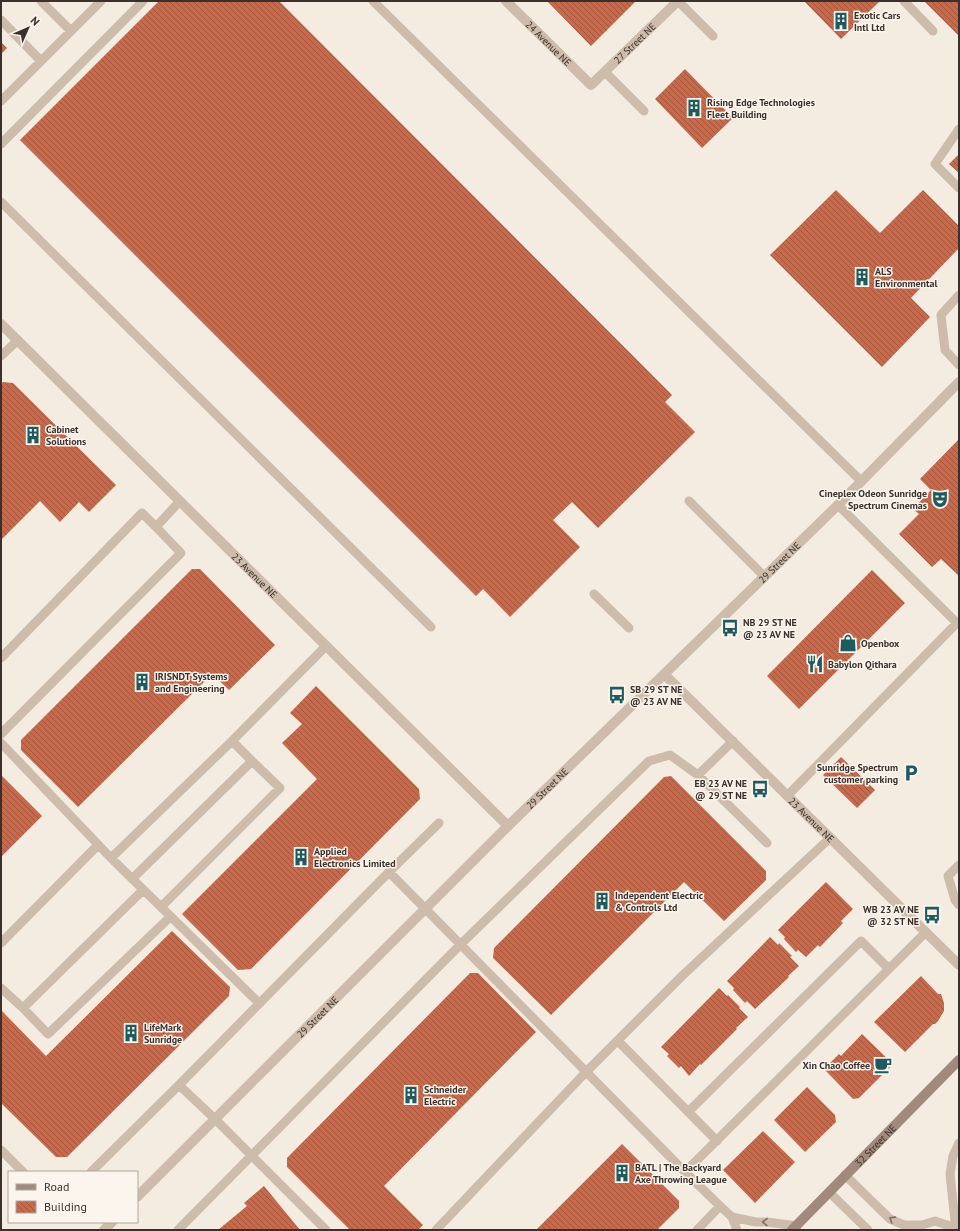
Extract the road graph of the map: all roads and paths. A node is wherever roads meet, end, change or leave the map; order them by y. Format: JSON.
{"nodes":[{"id":1,"x":41,"y":1,"type":"edge"},
{"id":2,"x":101,"y":1,"type":"edge"},
{"id":3,"x":143,"y":1,"type":"edge"},
{"id":4,"x":373,"y":1,"type":"edge"},
{"id":5,"x":506,"y":1,"type":"edge"},
{"id":6,"x":678,"y":1,"type":"edge"},
{"id":7,"x":904,"y":1,"type":"edge"},
{"id":8,"x":1,"y":20,"type":"edge"},
{"id":9,"x":71,"y":31,"type":"junction"},
{"id":10,"x":933,"y":31,"type":"dead end"},
{"id":11,"x":713,"y":36,"type":"dead end"},
{"id":12,"x":41,"y":60,"type":"junction"},
{"id":13,"x":605,"y":72,"type":"junction"},
{"id":14,"x":591,"y":86,"type":"joint"},
{"id":15,"x":1,"y":101,"type":"edge"},
{"id":16,"x":644,"y":110,"type":"dead end"},
{"id":17,"x":959,"y":129,"type":"edge"},
{"id":18,"x":1,"y":144,"type":"edge"},
{"id":19,"x":959,"y":188,"type":"edge"},
{"id":20,"x":1,"y":202,"type":"edge"},
{"id":21,"x":959,"y":295,"type":"edge"},
{"id":22,"x":1,"y":324,"type":"edge"},
{"id":23,"x":18,"y":340,"type":"junction"},
{"id":24,"x":1,"y":356,"type":"edge"},
{"id":25,"x":959,"y":365,"type":"edge"},
{"id":26,"x":959,"y":382,"type":"edge"},
{"id":27,"x":861,"y":482,"type":"junction"},
{"id":28,"x":180,"y":501,"type":"junction"},
{"id":29,"x":689,"y":501,"type":"dead end"},
{"id":30,"x":838,"y":505,"type":"junction"},
{"id":31,"x":156,"y":527,"type":"junction"},
{"id":32,"x":765,"y":576,"type":"junction"},
{"id":33,"x":594,"y":594,"type":"dead end"},
{"id":34,"x":958,"y":623,"type":"edge"},
{"id":35,"x":431,"y":627,"type":"dead end"},
{"id":36,"x":629,"y":628,"type":"dead end"},
{"id":37,"x":326,"y":646,"type":"junction"},
{"id":38,"x":1,"y":658,"type":"edge"},
{"id":39,"x":665,"y":674,"type":"junction"},
{"id":40,"x":1,"y":734,"type":"edge"},
{"id":41,"x":232,"y":741,"type":"junction"},
{"id":42,"x":733,"y":741,"type":"junction"},
{"id":43,"x":1,"y":743,"type":"edge"},
{"id":44,"x":252,"y":761,"type":"junction"},
{"id":45,"x":698,"y":775,"type":"junction"},
{"id":46,"x":787,"y":796,"type":"junction"},
{"id":47,"x":439,"y":823,"type":"dead end"},
{"id":48,"x":508,"y":826,"type":"junction"},
{"id":49,"x":830,"y":838,"type":"junction"},
{"id":50,"x":767,"y":843,"type":"dead end"},
{"id":51,"x":98,"y":845,"type":"junction"},
{"id":52,"x":110,"y":858,"type":"junction"},
{"id":53,"x":959,"y":865,"type":"edge"},
{"id":54,"x":389,"y":872,"type":"junction"},
{"id":55,"x":132,"y":879,"type":"junction"},
{"id":56,"x":143,"y":890,"type":"junction"},
{"id":57,"x":959,"y":905,"type":"edge"},
{"id":58,"x":161,"y":907,"type":"junction"},
{"id":59,"x":426,"y":909,"type":"junction"},
{"id":60,"x":170,"y":917,"type":"junction"},
{"id":61,"x":926,"y":932,"type":"junction"},
{"id":62,"x":1,"y":943,"type":"edge"},
{"id":63,"x":461,"y":944,"type":"junction"},
{"id":64,"x":959,"y":965,"type":"edge"},
{"id":65,"x":889,"y":969,"type":"junction"},
{"id":66,"x":1,"y":988,"type":"edge"},
{"id":67,"x":259,"y":1004,"type":"junction"},
{"id":68,"x":23,"y":1008,"type":"junction"},
{"id":69,"x":618,"y":1041,"type":"junction"},
{"id":70,"x":959,"y":1060,"type":"edge"},
{"id":71,"x":586,"y":1072,"type":"junction"},
{"id":72,"x":179,"y":1085,"type":"junction"},
{"id":73,"x":688,"y":1112,"type":"junction"},
{"id":74,"x":215,"y":1119,"type":"junction"},
{"id":75,"x":717,"y":1141,"type":"junction"},
{"id":76,"x":959,"y":1142,"type":"edge"},
{"id":77,"x":1,"y":1150,"type":"edge"},
{"id":78,"x":252,"y":1156,"type":"junction"},
{"id":79,"x":22,"y":1171,"type":"edge"},
{"id":80,"x":92,"y":1171,"type":"edge"},
{"id":81,"x":685,"y":1172,"type":"junction"},
{"id":82,"x":845,"y":1175,"type":"junction"},
{"id":83,"x":830,"y":1192,"type":"junction"},
{"id":84,"x":138,"y":1196,"type":"edge"},
{"id":85,"x":720,"y":1206,"type":"junction"},
{"id":86,"x":732,"y":1217,"type":"junction"},
{"id":87,"x":795,"y":1228,"type":"edge"},
{"id":88,"x":956,"y":1229,"type":"edge"},
{"id":89,"x":178,"y":1230,"type":"edge"},
{"id":90,"x":326,"y":1230,"type":"edge"},
{"id":91,"x":436,"y":1230,"type":"edge"},
{"id":92,"x":697,"y":1230,"type":"edge"},
{"id":93,"x":737,"y":1230,"type":"edge"},
{"id":94,"x":868,"y":1230,"type":"edge"}],
"edges":[{"from":1,"to":9,"type":"lane"},
{"from":2,"to":9,"type":"lane"},
{"from":3,"to":18,"type":"lane"},
{"from":4,"to":27,"type":"lane"},
{"from":5,"to":14,"type":"street","name":"24 Avenue NE"},
{"from":6,"to":11,"type":"lane"},
{"from":6,"to":13,"type":"street","name":"27 Street NE"},
{"from":7,"to":10,"type":"lane"},
{"from":8,"to":12,"type":"lane"},
{"from":9,"to":12,"type":"lane"},
{"from":12,"to":15,"type":"lane"},
{"from":13,"to":14,"type":"street","name":"27 Street NE"},
{"from":13,"to":16,"type":"lane"},
{"from":17,"to":19,"type":"lane"},
{"from":20,"to":35,"type":"lane"},
{"from":21,"to":25,"type":"lane"},
{"from":22,"to":23,"type":"street","name":"23 Avenue NE"},
{"from":23,"to":24,"type":"lane"},
{"from":23,"to":28,"type":"street","name":"23 Avenue NE"},
{"from":26,"to":27,"type":"street","name":"29 Street NE"},
{"from":27,"to":30,"type":"street","name":"29 Street NE"},
{"from":28,"to":31,"type":"lane"},
{"from":28,"to":37,"type":"street","name":"23 Avenue NE"},
{"from":29,"to":32,"type":"lane"},
{"from":30,"to":32,"type":"street","name":"29 Street NE"},
{"from":30,"to":34,"type":"lane"},
{"from":31,"to":38,"type":"lane"},
{"from":31,"to":40,"type":"lane"},
{"from":32,"to":39,"type":"street","name":"29 Street NE"},
{"from":33,"to":36,"type":"lane"},
{"from":34,"to":46,"type":"lane"},
{"from":37,"to":41,"type":"lane"},
{"from":37,"to":48,"type":"street","name":"23 Avenue NE"},
{"from":39,"to":42,"type":"street","name":"23 Avenue NE"},
{"from":39,"to":48,"type":"street","name":"29 Street NE"},
{"from":41,"to":44,"type":"lane"},
{"from":41,"to":52,"type":"lane"},
{"from":42,"to":45,"type":"lane"},
{"from":42,"to":46,"type":"street","name":"23 Avenue NE"},
{"from":43,"to":51,"type":"lane"},
{"from":44,"to":55,"type":"lane"},
{"from":44,"to":58,"type":"lane"},
{"from":45,"to":50,"type":"lane"},
{"from":45,"to":63,"type":"lane"},
{"from":46,"to":49,"type":"street","name":"23 Avenue NE"},
{"from":47,"to":54,"type":"lane"},
{"from":48,"to":59,"type":"street","name":"29 Street NE"},
{"from":49,"to":61,"type":"street","name":"23 Avenue NE"},
{"from":49,"to":69,"type":"lane"},
{"from":51,"to":52,"type":"lane"},
{"from":51,"to":62,"type":"lane"},
{"from":52,"to":55,"type":"lane"},
{"from":53,"to":57,"type":"lane"},
{"from":54,"to":59,"type":"lane"},
{"from":54,"to":67,"type":"lane"},
{"from":55,"to":56,"type":"lane"},
{"from":56,"to":58,"type":"lane"},
{"from":56,"to":68,"type":"lane"},
{"from":58,"to":60,"type":"lane"},
{"from":59,"to":63,"type":"lane"},
{"from":59,"to":74,"type":"street","name":"29 Street NE"},
{"from":60,"to":67,"type":"lane"},
{"from":60,"to":68,"type":"lane"},
{"from":61,"to":64,"type":"street","name":"23 Avenue NE"},
{"from":61,"to":65,"type":"lane"},
{"from":63,"to":71,"type":"lane"},
{"from":63,"to":78,"type":"lane"},
{"from":65,"to":73,"type":"lane"},
{"from":65,"to":75,"type":"lane"},
{"from":66,"to":68,"type":"lane"},
{"from":67,"to":72,"type":"lane"},
{"from":69,"to":71,"type":"lane"},
{"from":69,"to":73,"type":"lane"},
{"from":70,"to":82,"type":"street","name":"32 Street NE"},
{"from":71,"to":81,"type":"lane"},
{"from":71,"to":91,"type":"lane"},
{"from":72,"to":74,"type":"lane"},
{"from":72,"to":80,"type":"lane"},
{"from":73,"to":75,"type":"lane"},
{"from":74,"to":78,"type":"lane"},
{"from":74,"to":84,"type":"street","name":"29 Street NE"},
{"from":75,"to":81,"type":"lane"},
{"from":76,"to":88,"type":"lane"},
{"from":77,"to":79,"type":"lane"},
{"from":78,"to":89,"type":"lane"},
{"from":78,"to":90,"type":"lane"},
{"from":81,"to":85,"type":"lane"},
{"from":82,"to":83,"type":"street","name":"32 Street NE"},
{"from":88,"to":82,"type":"lane","one_way":true},
{"from":83,"to":87,"type":"street","name":"32 Street NE"},
{"from":83,"to":94,"type":"lane"},
{"from":85,"to":86,"type":"lane"},
{"from":85,"to":92,"type":"lane"},
{"from":87,"to":86,"type":"lane","one_way":true},
{"from":86,"to":93,"type":"lane"}]}
